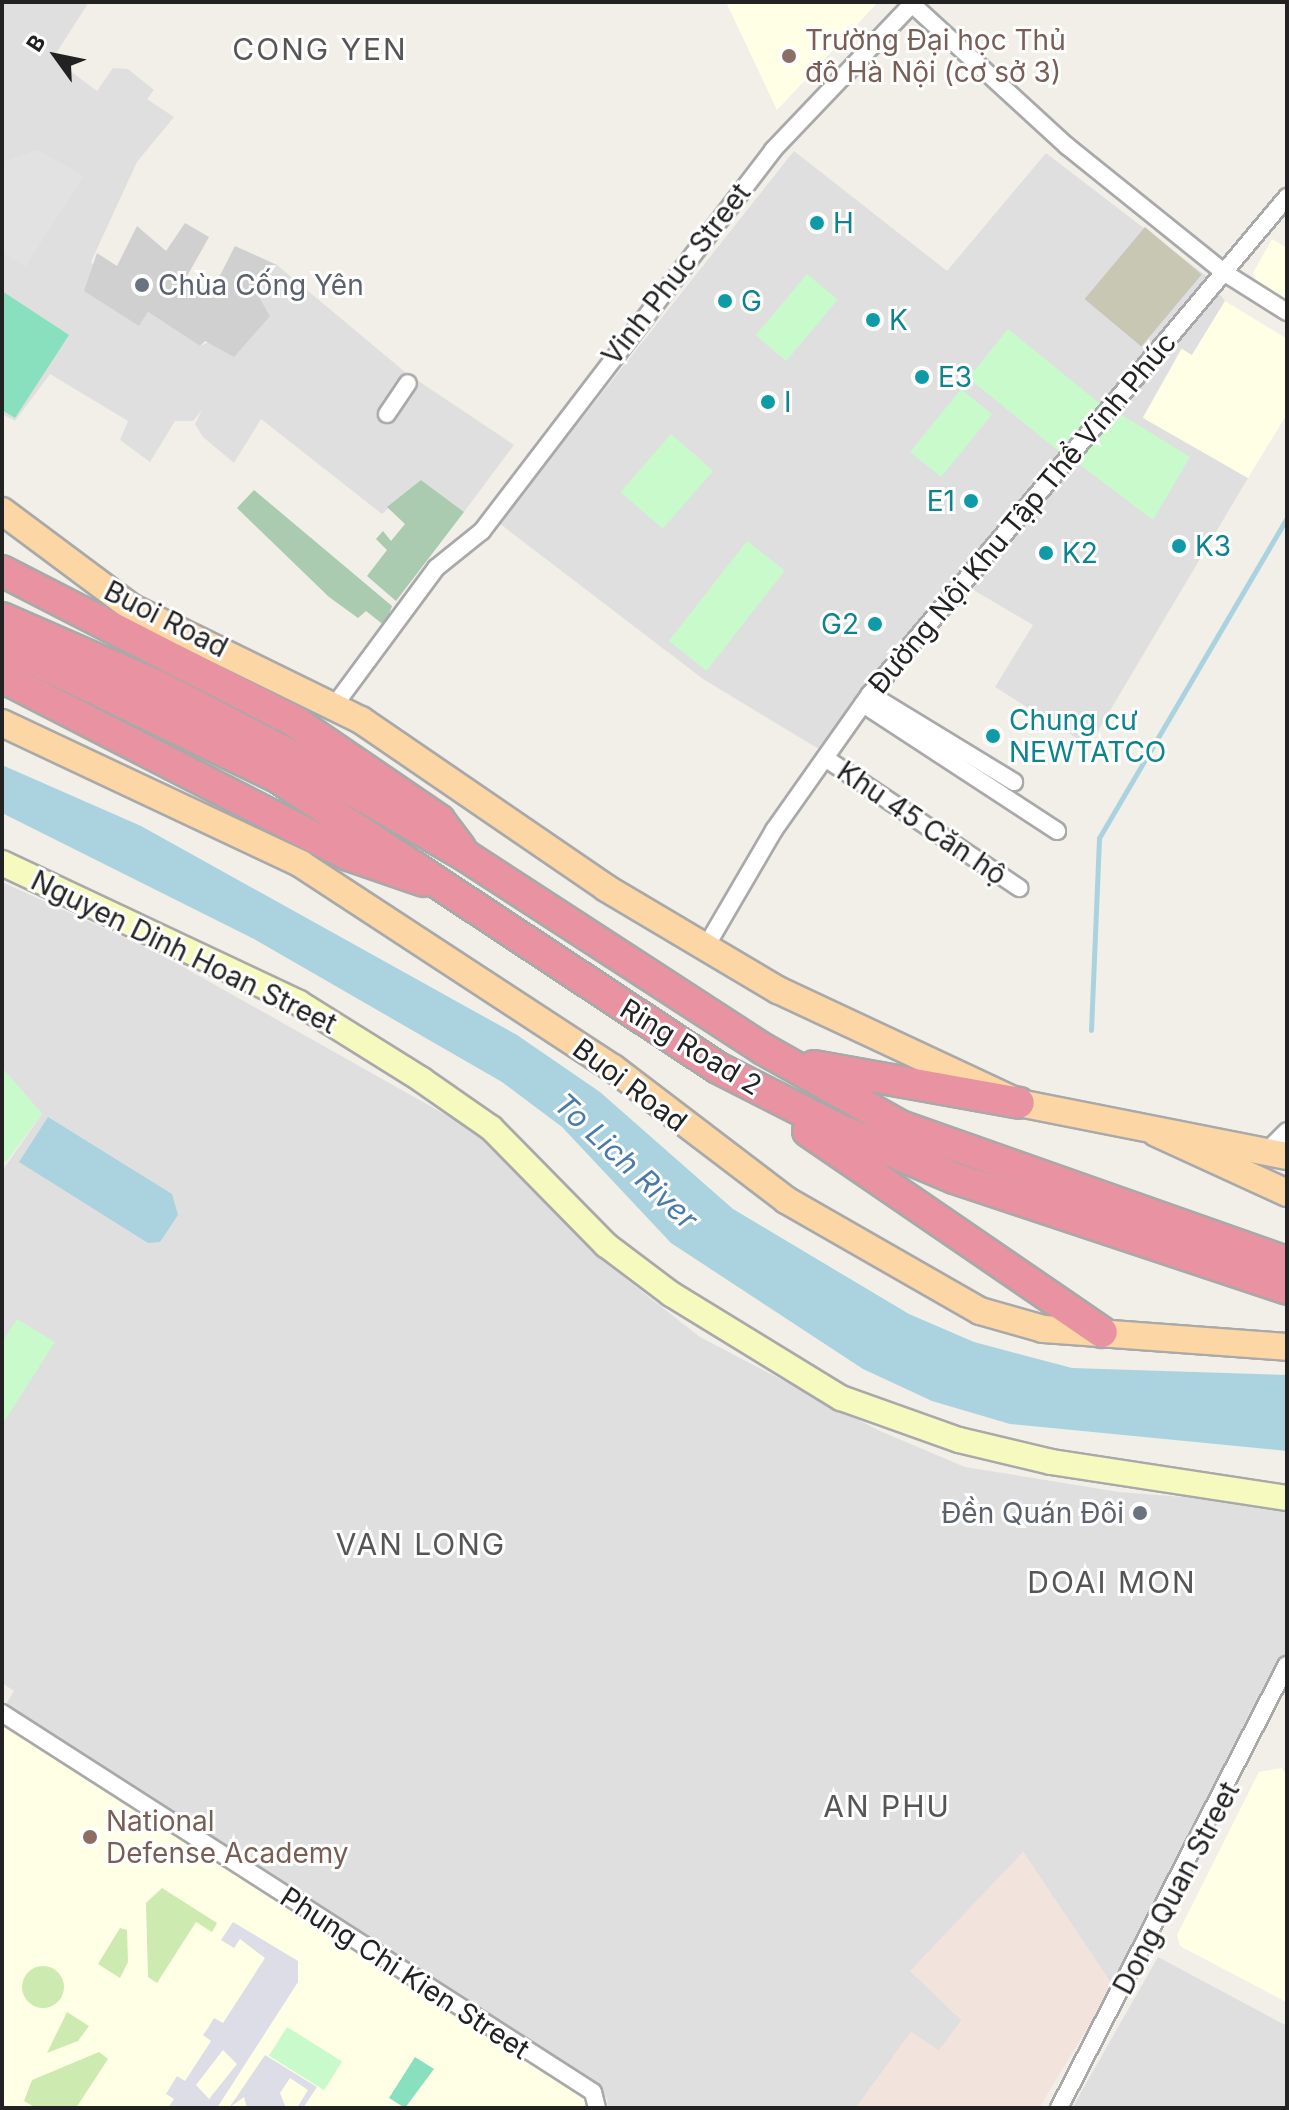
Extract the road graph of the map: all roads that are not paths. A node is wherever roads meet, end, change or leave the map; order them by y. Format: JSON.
{"nodes":[{"id":1,"x":913,"y":3,"type":"edge"},
{"id":2,"x":1287,"y":197,"type":"edge"},
{"id":3,"x":1225,"y":273,"type":"junction"},
{"id":4,"x":1287,"y":312,"type":"edge"},
{"id":5,"x":408,"y":383,"type":"dead end"},
{"id":6,"x":387,"y":414,"type":"dead end"},
{"id":7,"x":2,"y":511,"type":"edge"},
{"id":8,"x":2,"y":571,"type":"edge"},
{"id":9,"x":2,"y":618,"type":"edge"},
{"id":10,"x":2,"y":644,"type":"edge"},
{"id":11,"x":2,"y":677,"type":"edge"},
{"id":12,"x":151,"y":696,"type":"junction"},
{"id":13,"x":866,"y":699,"type":"junction"},
{"id":14,"x":334,"y":706,"type":"junction"},
{"id":15,"x":2,"y":723,"type":"edge"},
{"id":16,"x":825,"y":758,"type":"junction"},
{"id":17,"x":1014,"y":782,"type":"dead end"},
{"id":18,"x":1057,"y":831,"type":"dead end"},
{"id":19,"x":466,"y":856,"type":"junction"},
{"id":20,"x":2,"y":863,"type":"edge"},
{"id":21,"x":439,"y":884,"type":"junction"},
{"id":22,"x":1019,"y":888,"type":"dead end"},
{"id":23,"x":704,"y":950,"type":"junction"},
{"id":24,"x":763,"y":1049,"type":"junction"},
{"id":25,"x":718,"y":1068,"type":"junction"},
{"id":26,"x":1019,"y":1103,"type":"junction"},
{"id":27,"x":1144,"y":1125,"type":"junction"},
{"id":28,"x":1281,"y":1145,"type":"edge"},
{"id":29,"x":1287,"y":1193,"type":"edge"},
{"id":30,"x":1287,"y":1262,"type":"edge"},
{"id":31,"x":1287,"y":1289,"type":"edge"},
{"id":32,"x":1102,"y":1332,"type":"junction"},
{"id":33,"x":1287,"y":1347,"type":"edge"},
{"id":34,"x":1287,"y":1498,"type":"edge"},
{"id":35,"x":1287,"y":1665,"type":"edge"},
{"id":36,"x":2,"y":1713,"type":"edge"},
{"id":37,"x":597,"y":2108,"type":"edge"},
{"id":38,"x":1059,"y":2108,"type":"edge"}],
"edges":[{"from":1,"to":3,"type":"street"},
{"from":1,"to":14,"type":"street","name":"Vinh Phuc Street"},
{"from":2,"to":3,"type":"street","name":"Đường Nội Khu Tập Thể Vĩnh Phúc"},
{"from":3,"to":4,"type":"street"},
{"from":3,"to":13,"type":"street","name":"Đường Nội Khu Tập Thể Vĩnh Phúc"},
{"from":5,"to":6,"type":"street"},
{"from":7,"to":14,"type":"main road","name":"Buoi Road"},
{"from":8,"to":19,"type":"highway"},
{"from":9,"to":12,"type":"highway"},
{"from":10,"to":12,"type":"highway"},
{"from":11,"to":21,"type":"highway"},
{"from":12,"to":19,"type":"highway","name":"Ring Road 2"},
{"from":12,"to":21,"type":"highway","name":"Ring Road 2"},
{"from":13,"to":16,"type":"street","name":"Đường Nội Khu Tập Thể Vĩnh Phúc"},
{"from":13,"to":17,"type":"street"},
{"from":13,"to":18,"type":"street"},
{"from":14,"to":23,"type":"main road","name":"Buoi Road"},
{"from":15,"to":32,"type":"main road","name":"Buoi Road"},
{"from":16,"to":22,"type":"street","name":"Khu 45 Căn hộ"},
{"from":16,"to":23,"type":"street","name":"Đường Nội Khu Tập Thể Vĩnh Phúc"},
{"from":19,"to":24,"type":"highway","name":"Ring Road 2"},
{"from":20,"to":34,"type":"main road","name":"Nguyen Dinh Hoan Street"},
{"from":21,"to":25,"type":"highway","name":"Ring Road 2"},
{"from":23,"to":26,"type":"main road","name":"Buoi Road"},
{"from":24,"to":26,"type":"highway"},
{"from":24,"to":30,"type":"highway","name":"Ring Road 2"},
{"from":25,"to":31,"type":"highway","name":"Ring Road 2"},
{"from":25,"to":32,"type":"highway"},
{"from":26,"to":27,"type":"main road","name":"Buoi Road"},
{"from":27,"to":28,"type":"main road","name":"Buoi Road"},
{"from":27,"to":29,"type":"main road","name":"Buoi Road"},
{"from":32,"to":33,"type":"main road","name":"Buoi Road"},
{"from":35,"to":38,"type":"street","name":"Dong Quan Street"},
{"from":36,"to":37,"type":"street","name":"Phung Chi Kien Street"}]}
